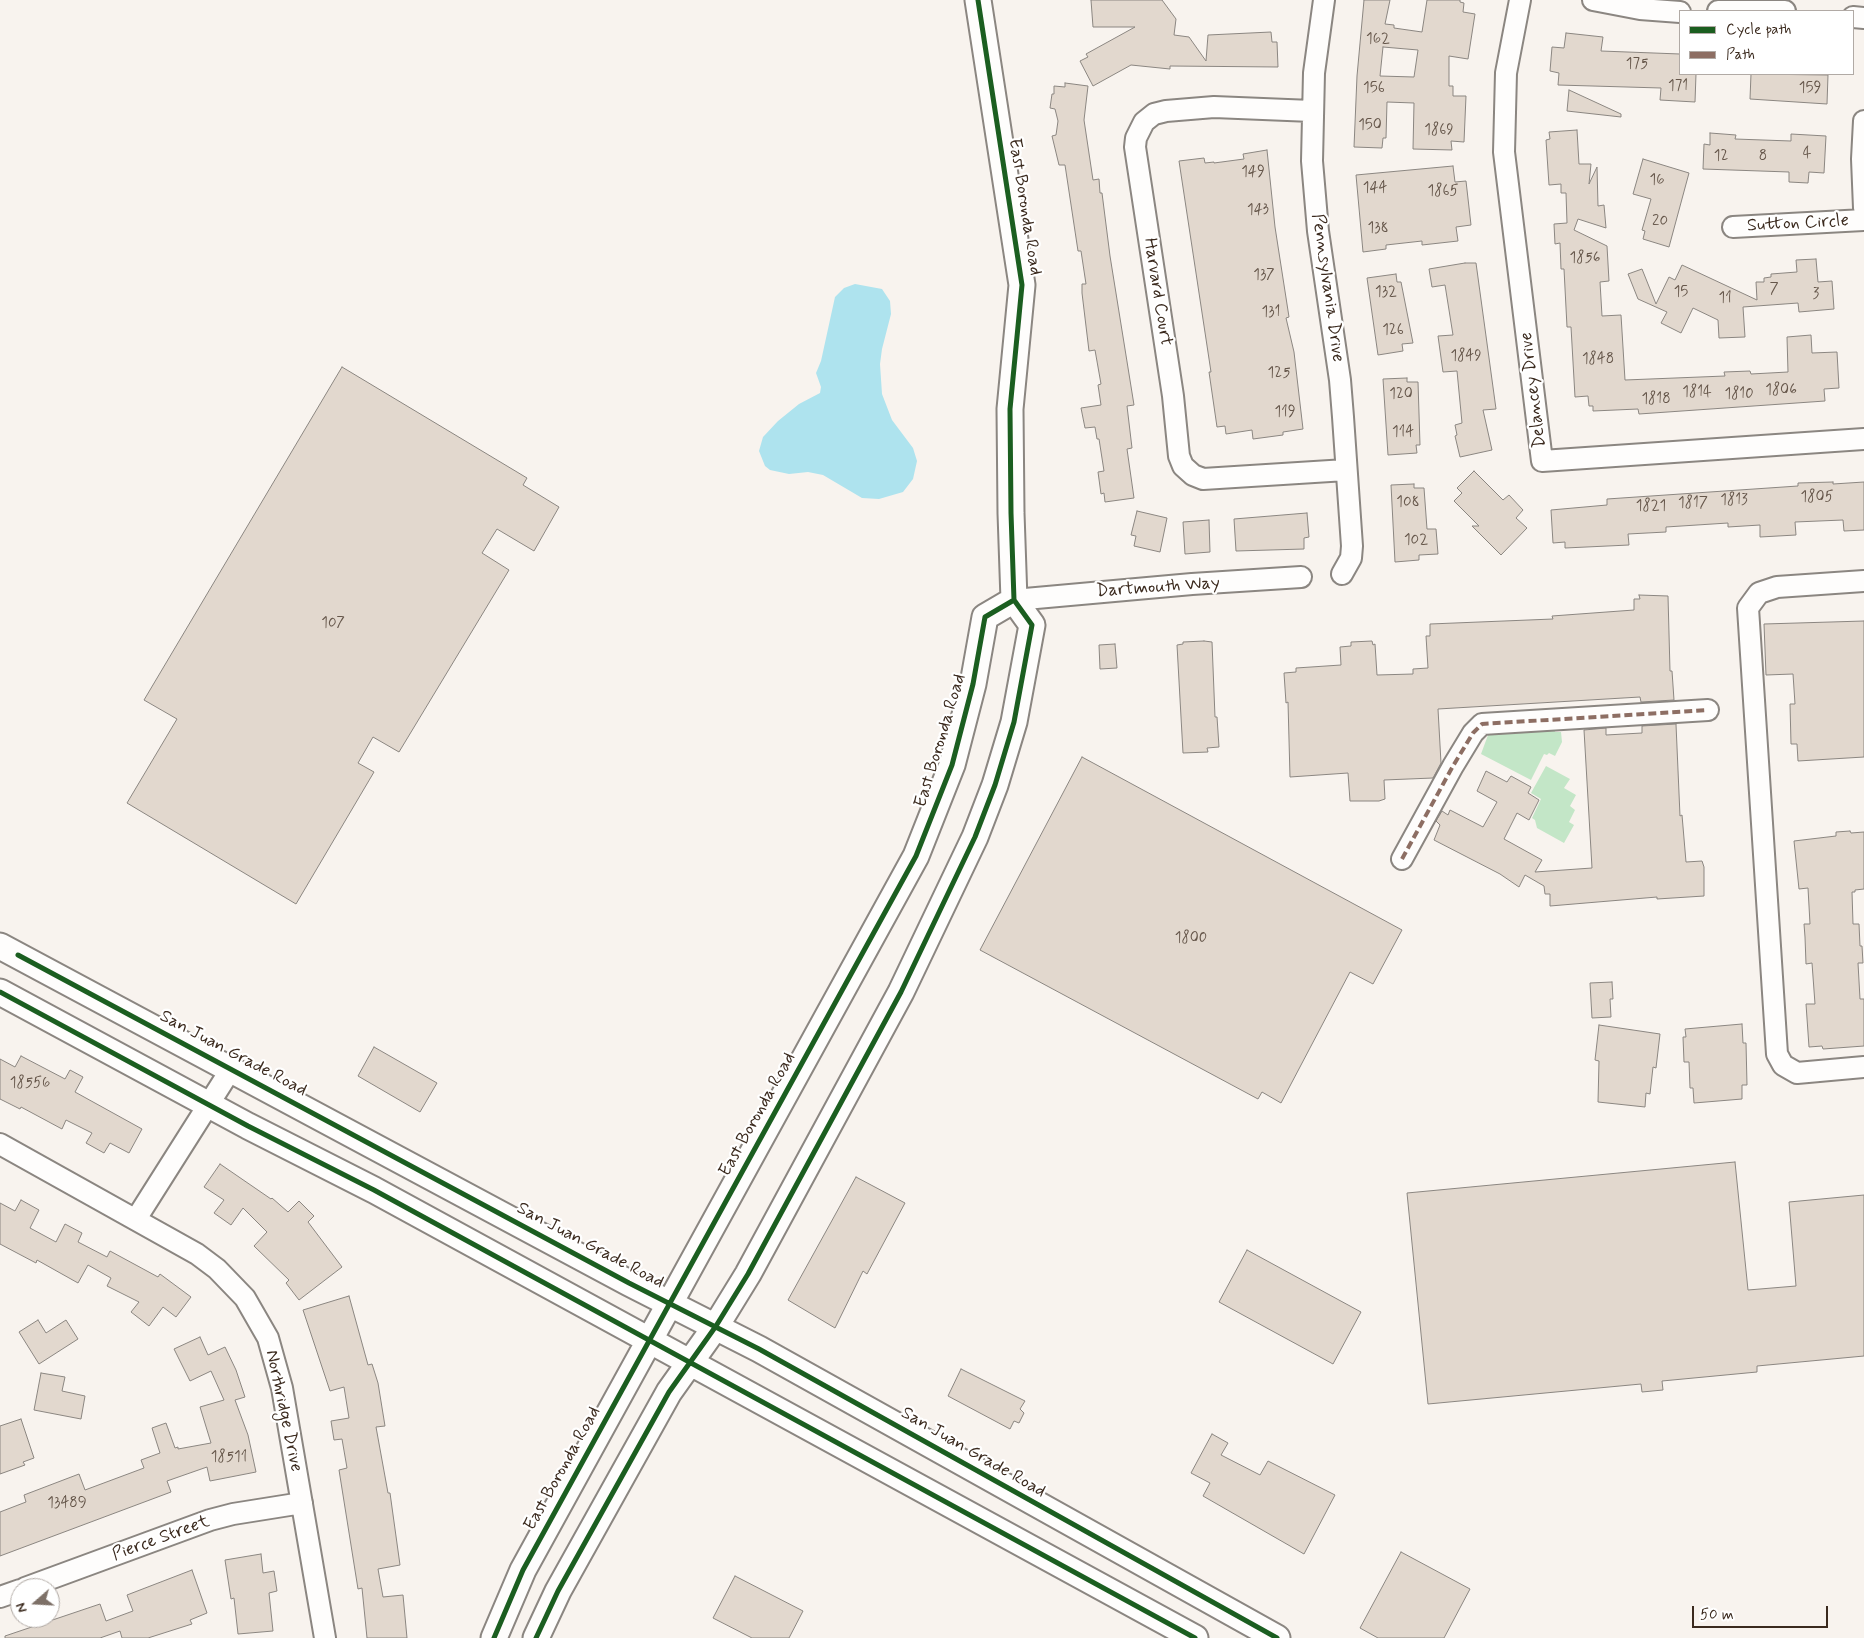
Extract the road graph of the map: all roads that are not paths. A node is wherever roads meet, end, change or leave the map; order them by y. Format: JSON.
{"nodes":[{"id":1,"x":978,"y":0,"type":"edge"},
{"id":2,"x":1324,"y":0,"type":"edge"},
{"id":3,"x":1520,"y":0,"type":"edge"},
{"id":4,"x":1592,"y":0,"type":"edge"},
{"id":5,"x":1679,"y":12,"type":"edge"},
{"id":6,"x":1312,"y":110,"type":"junction"},
{"id":7,"x":1864,"y":121,"type":"edge"},
{"id":8,"x":1864,"y":208,"type":"edge"},
{"id":9,"x":1864,"y":220,"type":"edge"},
{"id":10,"x":1733,"y":228,"type":"dead end"},
{"id":11,"x":1864,"y":439,"type":"edge"},
{"id":12,"x":1346,"y":470,"type":"junction"},
{"id":13,"x":1342,"y":574,"type":"dead end"},
{"id":14,"x":1301,"y":577,"type":"dead end"},
{"id":15,"x":1864,"y":581,"type":"edge"},
{"id":16,"x":1014,"y":600,"type":"junction"},
{"id":17,"x":1708,"y":710,"type":"dead end"},
{"id":18,"x":1402,"y":859,"type":"dead end"},
{"id":19,"x":0,"y":946,"type":"edge"},
{"id":20,"x":0,"y":992,"type":"edge"},
{"id":21,"x":1864,"y":1067,"type":"edge"},
{"id":22,"x":231,"y":1069,"type":"junction"},
{"id":23,"x":208,"y":1105,"type":"junction"},
{"id":24,"x":0,"y":1144,"type":"edge"},
{"id":25,"x":136,"y":1220,"type":"junction"},
{"id":26,"x":670,"y":1304,"type":"junction"},
{"id":27,"x":716,"y":1326,"type":"junction"},
{"id":28,"x":650,"y":1340,"type":"junction"},
{"id":29,"x":691,"y":1362,"type":"junction"},
{"id":30,"x":302,"y":1503,"type":"junction"},
{"id":31,"x":52,"y":1578,"type":"edge"},
{"id":32,"x":325,"y":1638,"type":"edge"},
{"id":33,"x":494,"y":1638,"type":"edge"},
{"id":34,"x":536,"y":1638,"type":"edge"},
{"id":35,"x":1195,"y":1638,"type":"edge"},
{"id":36,"x":1277,"y":1638,"type":"edge"}],
"edges":[{"from":1,"to":16,"type":"main road","name":"East Boronda Road"},
{"from":2,"to":6,"type":"street","name":"Pennsylvania Drive"},
{"from":3,"to":11,"type":"street","name":"Delancey Drive"},
{"from":4,"to":5,"type":"street"},
{"from":6,"to":12,"type":"street","name":"Pennsylvania Drive"},
{"from":6,"to":12,"type":"street","name":"Harvard Court"},
{"from":7,"to":8,"type":"street"},
{"from":9,"to":10,"type":"street","name":"Sutton Circle"},
{"from":12,"to":13,"type":"street","name":"Pennsylvania Drive"},
{"from":14,"to":16,"type":"street","name":"Dartmouth Way"},
{"from":15,"to":21,"type":"street"},
{"from":16,"to":26,"type":"main road","name":"East Boronda Road"},
{"from":16,"to":27,"type":"main road"},
{"from":17,"to":18,"type":"street"},
{"from":19,"to":22,"type":"main road","name":"San Juan Grade Road"},
{"from":20,"to":23,"type":"main road"},
{"from":22,"to":23,"type":"street"},
{"from":22,"to":26,"type":"main road","name":"San Juan Grade Road"},
{"from":23,"to":25,"type":"street"},
{"from":23,"to":28,"type":"main road"},
{"from":24,"to":25,"type":"street","name":"Northridge Drive"},
{"from":25,"to":30,"type":"street","name":"Northridge Drive"},
{"from":26,"to":27,"type":"main road","name":"San Juan Grade Road"},
{"from":26,"to":28,"type":"main road","name":"East Boronda Road"},
{"from":27,"to":29,"type":"main road"},
{"from":27,"to":36,"type":"main road","name":"San Juan Grade Road"},
{"from":28,"to":29,"type":"main road"},
{"from":28,"to":33,"type":"main road","name":"East Boronda Road"},
{"from":29,"to":34,"type":"main road"},
{"from":29,"to":35,"type":"main road"},
{"from":30,"to":31,"type":"street","name":"Pierce Street"},
{"from":30,"to":32,"type":"street","name":"Northridge Drive"}]}
